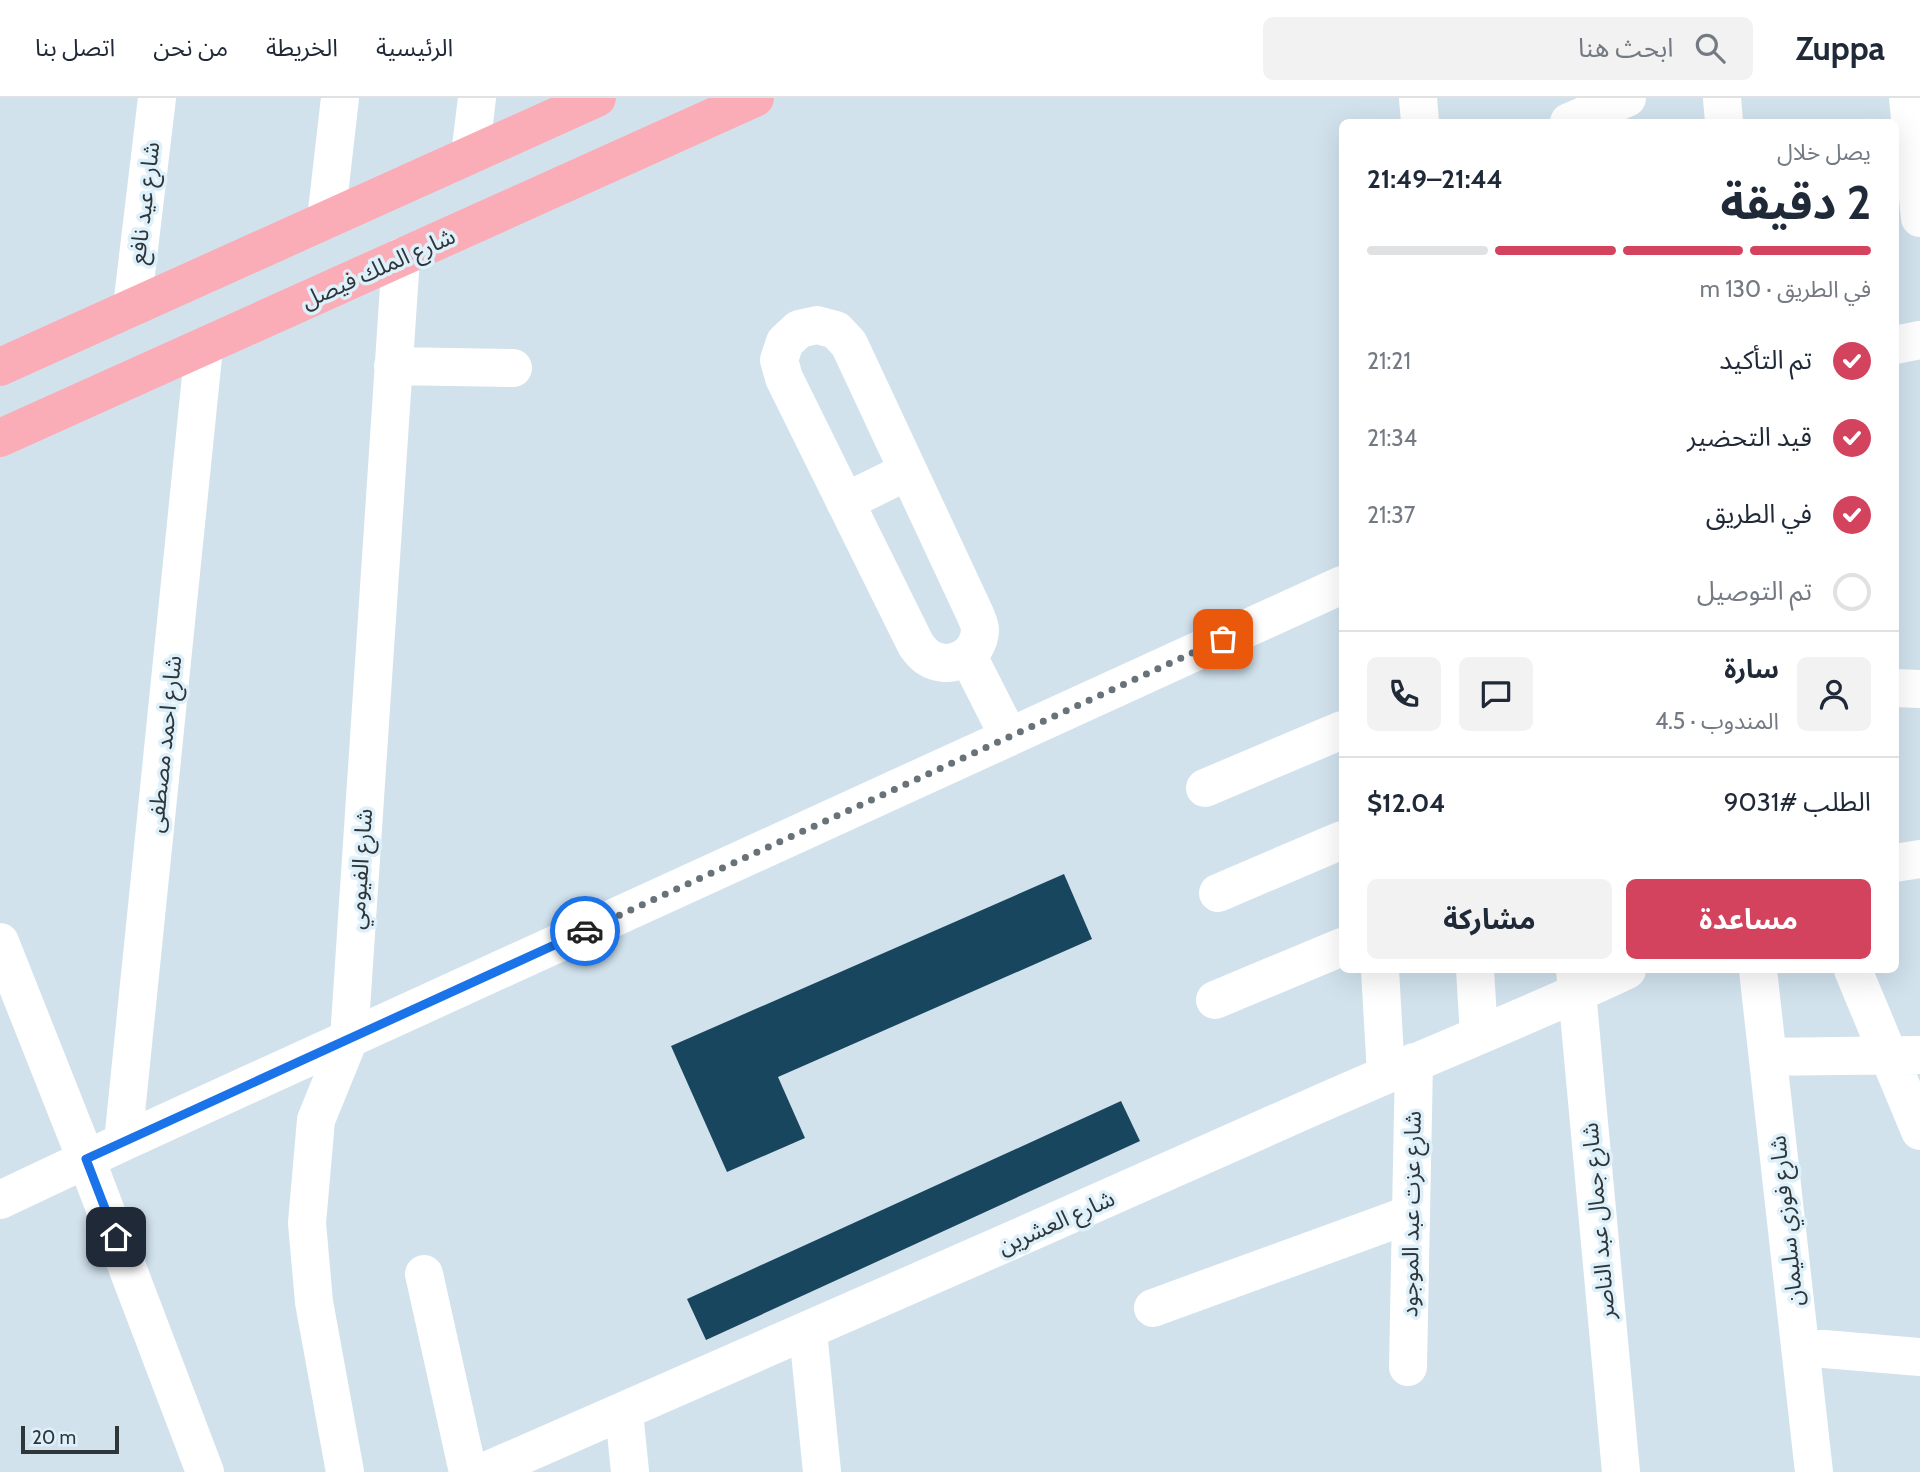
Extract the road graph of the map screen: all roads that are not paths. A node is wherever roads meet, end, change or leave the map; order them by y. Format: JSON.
{"nodes":[{"id":1,"x":157,"y":98,"type":"edge"},
{"id":2,"x":340,"y":98,"type":"edge"},
{"id":3,"x":477,"y":98,"type":"edge"},
{"id":4,"x":597,"y":98,"type":"edge"},
{"id":5,"x":755,"y":98,"type":"edge"},
{"id":6,"x":1418,"y":98,"type":"edge"},
{"id":7,"x":1627,"y":98,"type":"edge"},
{"id":8,"x":1722,"y":98,"type":"edge"},
{"id":9,"x":1908,"y":98,"type":"edge"},
{"id":10,"x":1420,"y":119,"type":"edge"},
{"id":11,"x":1576,"y":119,"type":"edge"},
{"id":12,"x":1724,"y":119,"type":"edge"},
{"id":13,"x":470,"y":155,"type":"junction"},
{"id":14,"x":1920,"y":218,"type":"edge"},
{"id":15,"x":326,"y":220,"type":"junction"},
{"id":16,"x":401,"y":257,"type":"junction"},
{"id":17,"x":132,"y":307,"type":"junction"},
{"id":18,"x":1920,"y":340,"type":"edge"},
{"id":19,"x":1899,"y":344,"type":"edge"},
{"id":20,"x":204,"y":347,"type":"junction"},
{"id":21,"x":393,"y":366,"type":"junction"},
{"id":22,"x":0,"y":367,"type":"edge"},
{"id":23,"x":513,"y":368,"type":"dead end"},
{"id":24,"x":0,"y":438,"type":"edge"},
{"id":25,"x":908,"y":471,"type":"junction"},
{"id":26,"x":845,"y":502,"type":"junction"},
{"id":27,"x":1339,"y":586,"type":"edge"},
{"id":28,"x":968,"y":656,"type":"junction"},
{"id":29,"x":1899,"y":688,"type":"edge"},
{"id":30,"x":1920,"y":689,"type":"edge"},
{"id":31,"x":1339,"y":731,"type":"edge"},
{"id":32,"x":1009,"y":737,"type":"junction"},
{"id":33,"x":1205,"y":788,"type":"dead end"},
{"id":34,"x":1339,"y":841,"type":"edge"},
{"id":35,"x":1920,"y":859,"type":"edge"},
{"id":36,"x":1899,"y":862,"type":"edge"},
{"id":37,"x":1218,"y":893,"type":"dead end"},
{"id":38,"x":0,"y":942,"type":"edge"},
{"id":39,"x":1339,"y":948,"type":"edge"},
{"id":40,"x":1381,"y":973,"type":"edge"},
{"id":41,"x":1475,"y":973,"type":"edge"},
{"id":42,"x":1613,"y":973,"type":"edge"},
{"id":43,"x":1758,"y":973,"type":"edge"},
{"id":44,"x":1855,"y":973,"type":"edge"},
{"id":45,"x":1576,"y":981,"type":"edge"},
{"id":46,"x":1216,"y":1000,"type":"dead end"},
{"id":47,"x":1479,"y":1034,"type":"junction"},
{"id":48,"x":349,"y":1039,"type":"junction"},
{"id":49,"x":1905,"y":1055,"type":"edge"},
{"id":50,"x":1768,"y":1057,"type":"junction"},
{"id":51,"x":1400,"y":1068,"type":"junction"},
{"id":52,"x":1920,"y":1131,"type":"edge"},
{"id":53,"x":123,"y":1142,"type":"junction"},
{"id":54,"x":86,"y":1159,"type":"junction"},
{"id":55,"x":0,"y":1200,"type":"edge"},
{"id":56,"x":1411,"y":1214,"type":"junction"},
{"id":57,"x":424,"y":1274,"type":"dead end"},
{"id":58,"x":1153,"y":1308,"type":"dead end"},
{"id":59,"x":808,"y":1332,"type":"junction"},
{"id":60,"x":1800,"y":1347,"type":"junction"},
{"id":61,"x":1920,"y":1357,"type":"edge"},
{"id":62,"x":1408,"y":1367,"type":"dead end"},
{"id":63,"x":624,"y":1412,"type":"junction"},
{"id":64,"x":205,"y":1472,"type":"edge"},
{"id":65,"x":345,"y":1472,"type":"edge"},
{"id":66,"x":468,"y":1472,"type":"edge"},
{"id":67,"x":484,"y":1472,"type":"edge"},
{"id":68,"x":630,"y":1472,"type":"edge"},
{"id":69,"x":822,"y":1472,"type":"edge"},
{"id":70,"x":1621,"y":1472,"type":"edge"},
{"id":71,"x":1814,"y":1472,"type":"edge"}],
"edges":[{"from":1,"to":17,"type":"street","name":"شارع عيد نافع"},
{"from":2,"to":15,"type":"street"},
{"from":3,"to":13,"type":"street"},
{"from":4,"to":13,"type":"main road"},
{"from":5,"to":16,"type":"main road","name":"شارع الملك فيصل"},
{"from":6,"to":10,"type":"street"},
{"from":7,"to":11,"type":"street"},
{"from":8,"to":12,"type":"street"},
{"from":9,"to":14,"type":"street"},
{"from":13,"to":15,"type":"main road"},
{"from":15,"to":17,"type":"main road"},
{"from":16,"to":20,"type":"main road","name":"شارع الملك فيصل"},
{"from":16,"to":21,"type":"street","name":"شارع الفيومي"},
{"from":17,"to":22,"type":"main road"},
{"from":18,"to":19,"type":"street"},
{"from":20,"to":24,"type":"main road","name":"شارع الملك فيصل"},
{"from":20,"to":53,"type":"street","name":"شارع احمد مصطفى"},
{"from":21,"to":23,"type":"street"},
{"from":21,"to":48,"type":"street","name":"شارع الفيومي"},
{"from":25,"to":26,"type":"street"},
{"from":25,"to":26,"type":"street"},
{"from":25,"to":28,"type":"street"},
{"from":26,"to":28,"type":"street"},
{"from":27,"to":32,"type":"street"},
{"from":28,"to":32,"type":"street"},
{"from":29,"to":30,"type":"street"},
{"from":31,"to":33,"type":"street"},
{"from":32,"to":48,"type":"street"},
{"from":34,"to":37,"type":"street"},
{"from":35,"to":36,"type":"street"},
{"from":38,"to":54,"type":"street"},
{"from":39,"to":46,"type":"street"},
{"from":40,"to":51,"type":"street","name":"شارع عزت عبد الموجود"},
{"from":41,"to":47,"type":"street"},
{"from":42,"to":45,"type":"street","name":"شارع العشرين"},
{"from":43,"to":50,"type":"street","name":"شارع فوزي سليمان"},
{"from":44,"to":49,"type":"street"},
{"from":45,"to":47,"type":"street","name":"شارع العشرين"},
{"from":45,"to":70,"type":"street","name":"شارع جمال عبد الناصر"},
{"from":47,"to":51,"type":"street","name":"شارع العشرين"},
{"from":48,"to":53,"type":"street"},
{"from":48,"to":65,"type":"street","name":"شارع الفيومي"},
{"from":49,"to":50,"type":"street"},
{"from":49,"to":52,"type":"street"},
{"from":50,"to":60,"type":"street","name":"شارع فوزي سليمان"},
{"from":51,"to":56,"type":"street","name":"شارع عزت عبد الموجود"},
{"from":51,"to":59,"type":"street","name":"شارع العشرين"},
{"from":53,"to":54,"type":"street"},
{"from":54,"to":55,"type":"street"},
{"from":54,"to":64,"type":"street"},
{"from":56,"to":58,"type":"street"},
{"from":56,"to":62,"type":"street","name":"شارع عزت عبد الموجود"},
{"from":57,"to":66,"type":"street"},
{"from":59,"to":63,"type":"street","name":"شارع العشرين"},
{"from":59,"to":69,"type":"street"},
{"from":60,"to":61,"type":"street"},
{"from":60,"to":71,"type":"street","name":"شارع فوزي سليمان"},
{"from":63,"to":67,"type":"street","name":"شارع العشرين"},
{"from":63,"to":68,"type":"street"}]}
